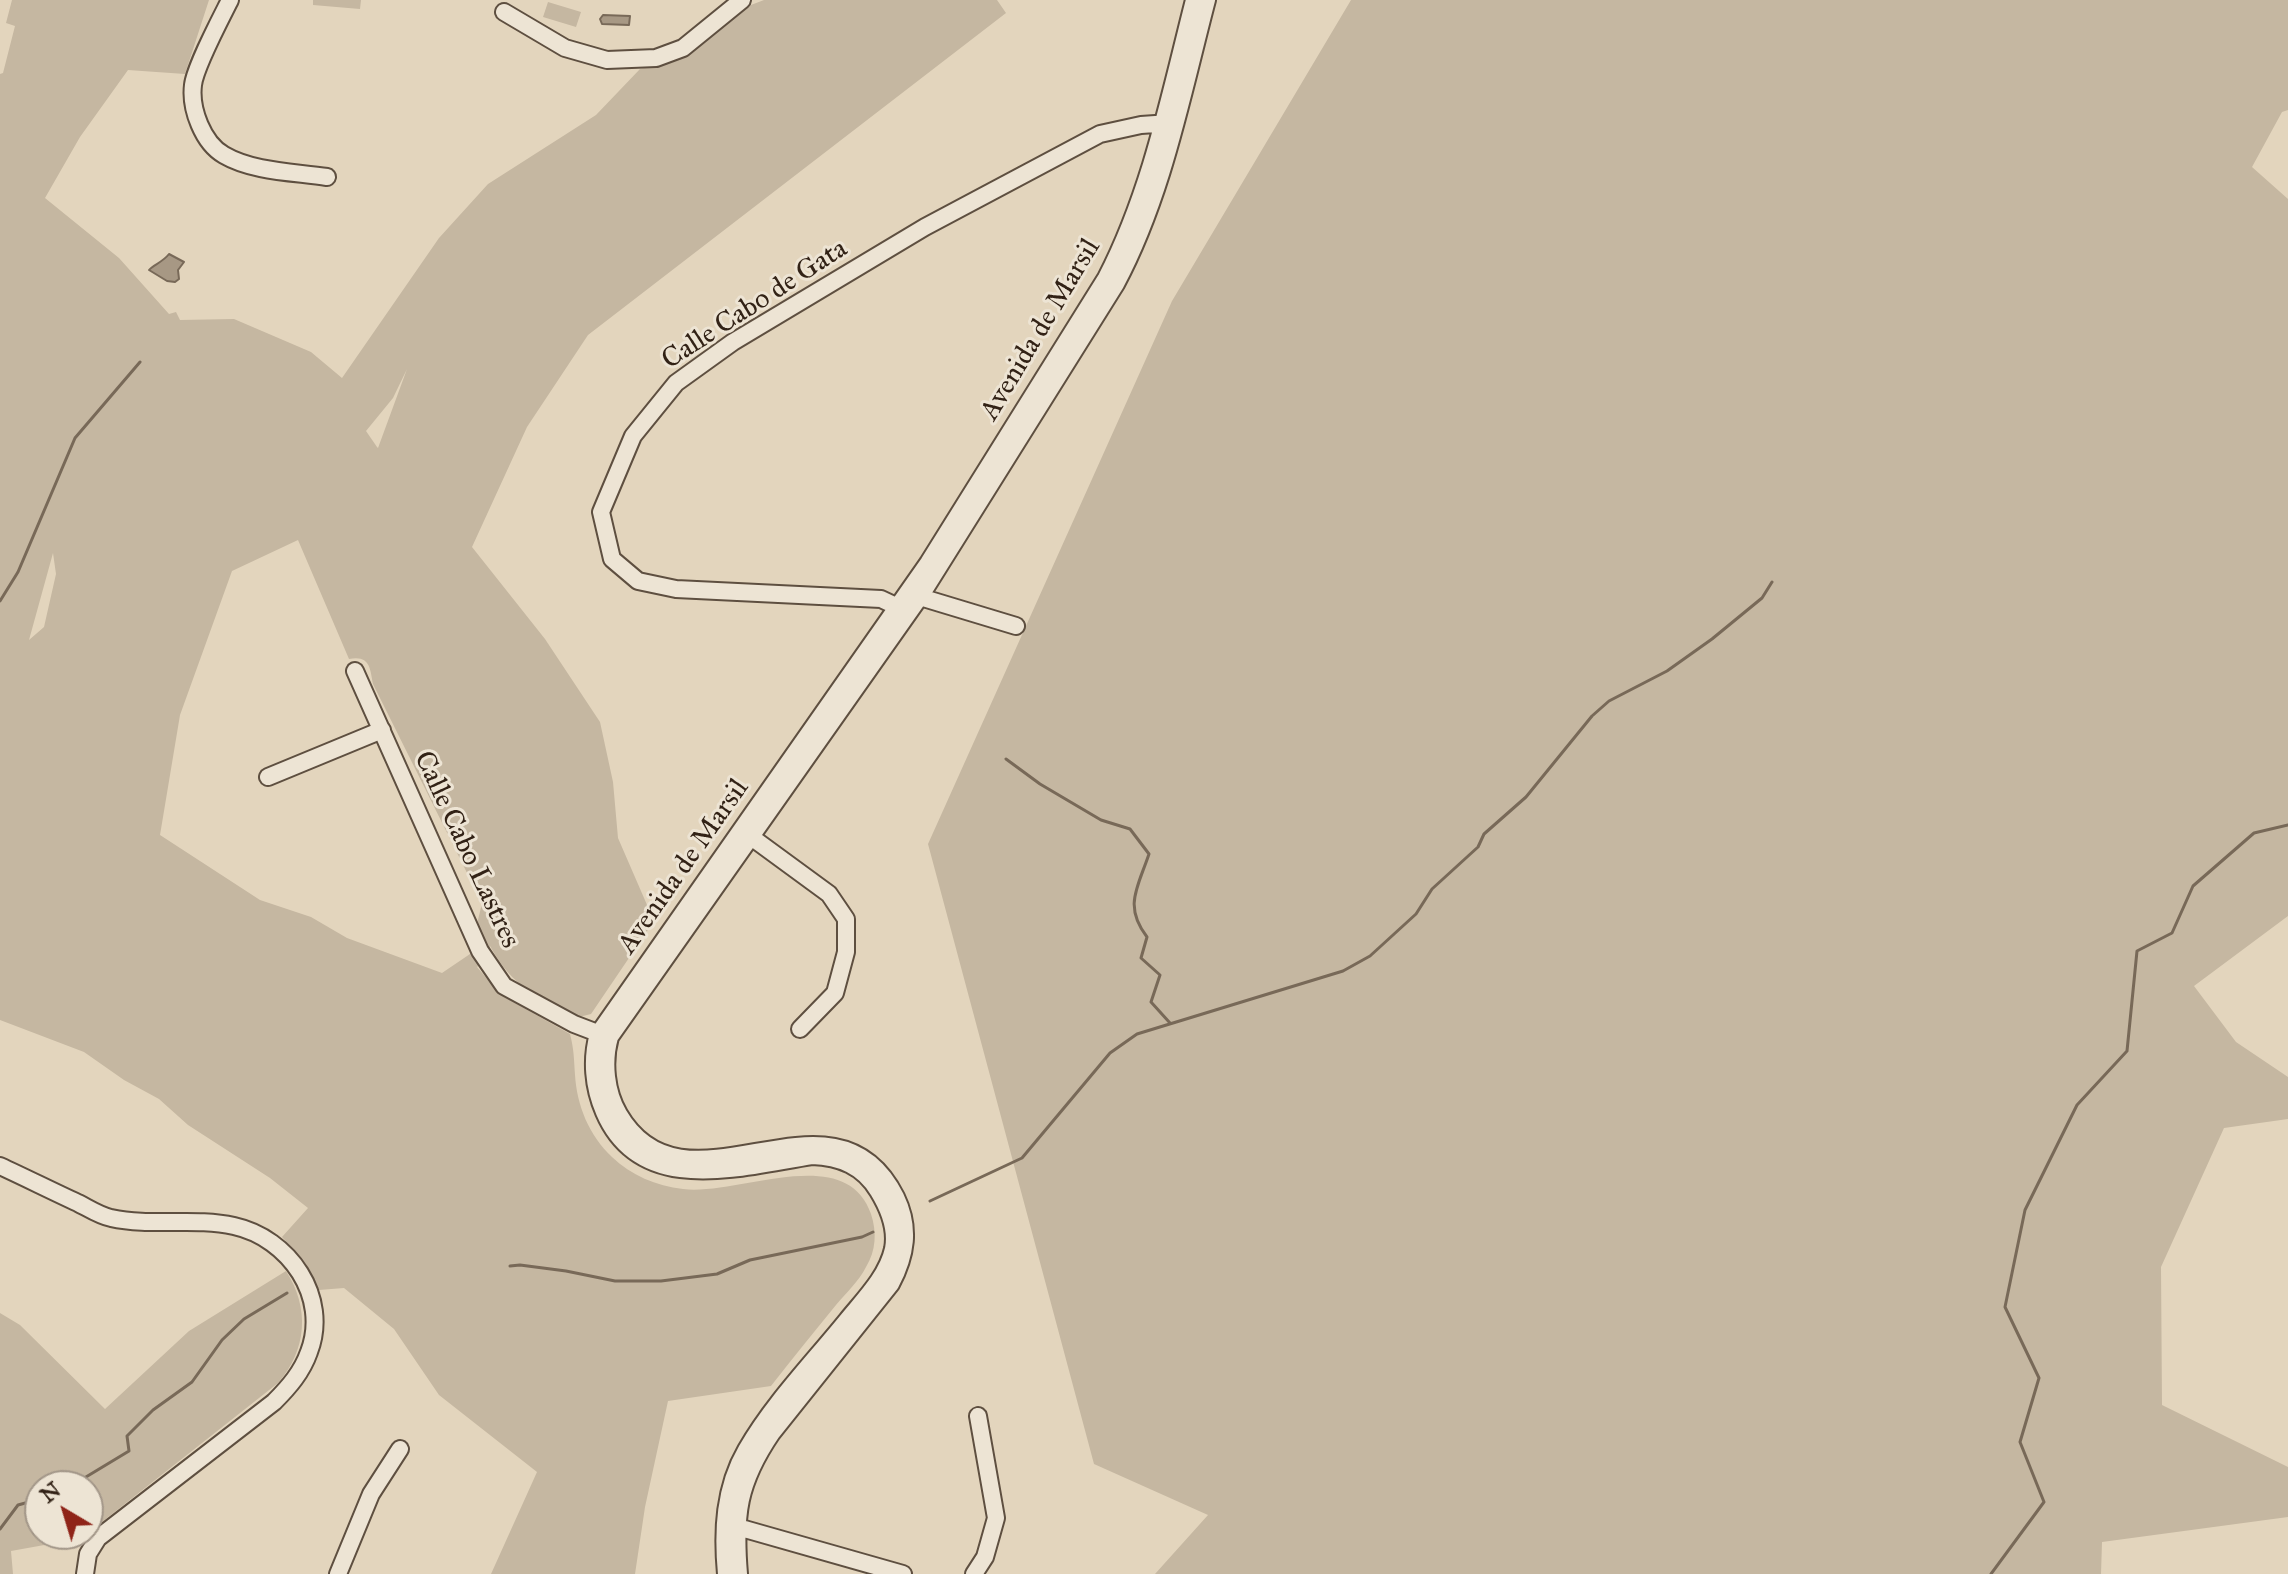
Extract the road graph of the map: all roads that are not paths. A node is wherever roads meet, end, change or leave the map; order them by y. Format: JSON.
{"nodes":[{"id":1,"x":230,"y":0,"type":"edge"},
{"id":2,"x":742,"y":0,"type":"edge"},
{"id":3,"x":1194,"y":0,"type":"edge"},
{"id":4,"x":1207,"y":0,"type":"edge"},
{"id":5,"x":504,"y":12,"type":"dead end"},
{"id":6,"x":1169,"y":123,"type":"junction"},
{"id":7,"x":327,"y":177,"type":"dead end"},
{"id":8,"x":920,"y":597,"type":"junction"},
{"id":9,"x":898,"y":607,"type":"junction"},
{"id":10,"x":1016,"y":626,"type":"dead end"},
{"id":11,"x":355,"y":671,"type":"dead end"},
{"id":12,"x":382,"y":730,"type":"junction"},
{"id":13,"x":268,"y":777,"type":"dead end"},
{"id":14,"x":747,"y":834,"type":"junction"},
{"id":15,"x":800,"y":1029,"type":"dead end"},
{"id":16,"x":604,"y":1036,"type":"junction"},
{"id":17,"x":0,"y":1166,"type":"edge"},
{"id":18,"x":978,"y":1416,"type":"dead end"},
{"id":19,"x":400,"y":1449,"type":"dead end"},
{"id":20,"x":730,"y":1525,"type":"junction"},
{"id":21,"x":85,"y":1574,"type":"edge"},
{"id":22,"x":338,"y":1574,"type":"edge"},
{"id":23,"x":726,"y":1574,"type":"edge"},
{"id":24,"x":739,"y":1574,"type":"edge"},
{"id":25,"x":903,"y":1574,"type":"edge"},
{"id":26,"x":974,"y":1574,"type":"edge"}],
"edges":[{"from":1,"to":7,"type":"street"},
{"from":2,"to":5,"type":"street"},
{"from":3,"to":6,"type":"street","name":"Avenida de Marsil"},
{"from":4,"to":6,"type":"street","name":"Avenida de Marsil"},
{"from":6,"to":8,"type":"street","name":"Avenida de Marsil"},
{"from":6,"to":9,"type":"street","name":"Avenida de Marsil"},
{"from":6,"to":9,"type":"street","name":"Calle Cabo de Gata"},
{"from":8,"to":10,"type":"street"},
{"from":8,"to":14,"type":"street","name":"Avenida de Marsil"},
{"from":9,"to":14,"type":"street","name":"Avenida de Marsil"},
{"from":11,"to":12,"type":"street","name":"Calle Cabo Lastres"},
{"from":12,"to":13,"type":"street"},
{"from":12,"to":16,"type":"street","name":"Calle Cabo Lastres"},
{"from":14,"to":15,"type":"street"},
{"from":14,"to":16,"type":"street","name":"Avenida de Marsil"},
{"from":16,"to":20,"type":"street"},
{"from":17,"to":21,"type":"street"},
{"from":18,"to":26,"type":"street"},
{"from":19,"to":22,"type":"street"},
{"from":20,"to":23,"type":"street"},
{"from":20,"to":24,"type":"street"},
{"from":20,"to":25,"type":"street"}]}
